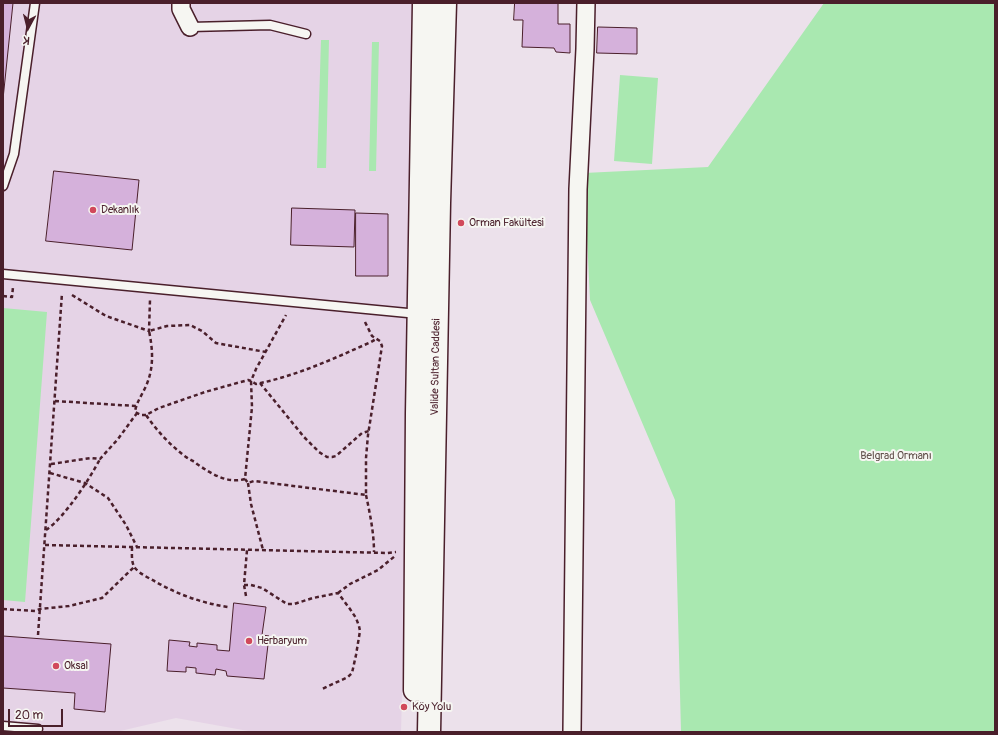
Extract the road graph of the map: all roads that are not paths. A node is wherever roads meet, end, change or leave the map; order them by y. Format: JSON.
{"nodes":[{"id":1,"x":35,"y":3,"type":"edge"},
{"id":2,"x":181,"y":3,"type":"edge"},
{"id":3,"x":424,"y":3,"type":"edge"},
{"id":4,"x":445,"y":3,"type":"edge"},
{"id":5,"x":586,"y":3,"type":"edge"},
{"id":6,"x":190,"y":27,"type":"joint"},
{"id":7,"x":306,"y":34,"type":"dead end"},
{"id":8,"x":3,"y":186,"type":"edge"},
{"id":9,"x":3,"y":274,"type":"edge"},
{"id":10,"x":428,"y":314,"type":"junction"},
{"id":11,"x":3,"y":726,"type":"edge"},
{"id":12,"x":38,"y":729,"type":"dead end"},
{"id":13,"x":415,"y":732,"type":"edge"},
{"id":14,"x":429,"y":732,"type":"edge"},
{"id":15,"x":572,"y":732,"type":"edge"}],
"edges":[{"from":1,"to":8,"type":"lane"},
{"from":2,"to":6,"type":"street"},
{"from":3,"to":10,"type":"main road","name":"Valide Sultan Caddesi"},
{"from":4,"to":10,"type":"main road","name":"Valide Sultan Caddesi"},
{"from":5,"to":15,"type":"street"},
{"from":6,"to":7,"type":"lane"},
{"from":9,"to":10,"type":"lane"},
{"from":10,"to":13,"type":"main road","name":"Valide Sultan Caddesi"},
{"from":10,"to":14,"type":"main road","name":"Valide Sultan Caddesi"},
{"from":11,"to":12,"type":"lane"}]}
